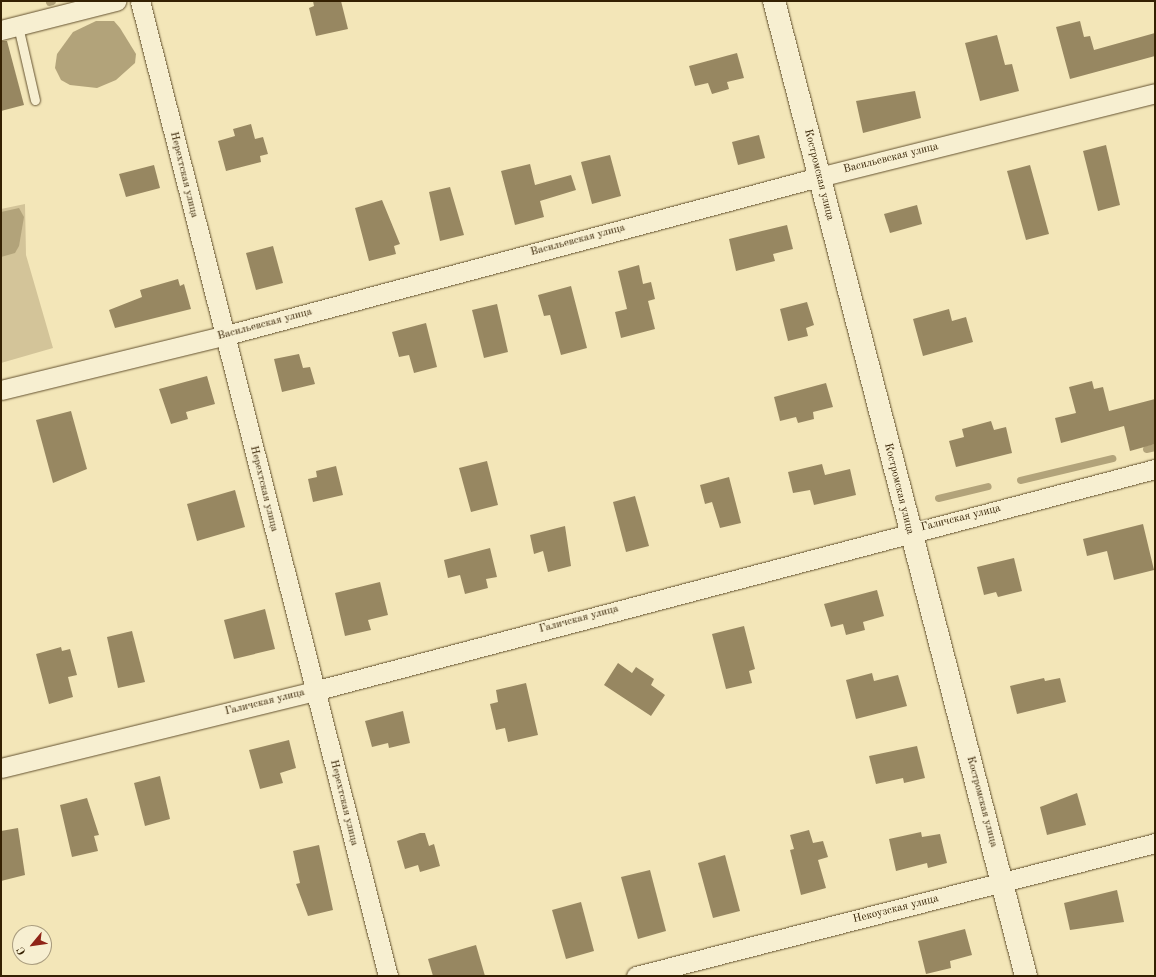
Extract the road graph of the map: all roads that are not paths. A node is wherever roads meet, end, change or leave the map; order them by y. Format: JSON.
{"nodes":[{"id":1,"x":116,"y":1,"type":"edge"},
{"id":2,"x":140,"y":1,"type":"edge"},
{"id":3,"x":774,"y":1,"type":"edge"},
{"id":4,"x":10,"y":28,"type":"edge"},
{"id":5,"x":1155,"y":93,"type":"edge"},
{"id":6,"x":35,"y":100,"type":"dead end"},
{"id":7,"x":819,"y":177,"type":"junction"},
{"id":8,"x":223,"y":336,"type":"junction"},
{"id":9,"x":1,"y":390,"type":"edge"},
{"id":10,"x":1155,"y":469,"type":"edge"},
{"id":11,"x":909,"y":532,"type":"junction"},
{"id":12,"x":314,"y":691,"type":"junction"},
{"id":13,"x":1,"y":768,"type":"edge"},
{"id":14,"x":1155,"y":843,"type":"edge"},
{"id":15,"x":1002,"y":883,"type":"junction"},
{"id":16,"x":388,"y":976,"type":"edge"},
{"id":17,"x":636,"y":976,"type":"edge"},
{"id":18,"x":1026,"y":976,"type":"edge"}],
"edges":[{"from":1,"to":4,"type":"street"},
{"from":2,"to":8,"type":"street","name":"Нерехтская улица"},
{"from":3,"to":7,"type":"street","name":"Костромская улица"},
{"from":4,"to":6,"type":"lane"},
{"from":5,"to":7,"type":"street","name":"Васильевская улица"},
{"from":7,"to":8,"type":"street","name":"Васильевская улица"},
{"from":7,"to":11,"type":"street","name":"Костромская улица"},
{"from":8,"to":9,"type":"street","name":"Васильевская улица"},
{"from":8,"to":12,"type":"street","name":"Нерехтская улица"},
{"from":10,"to":11,"type":"street","name":"Галичская улица"},
{"from":11,"to":12,"type":"street","name":"Галичская улица"},
{"from":11,"to":15,"type":"street","name":"Костромская улица"},
{"from":12,"to":13,"type":"street","name":"Галичская улица"},
{"from":12,"to":16,"type":"street","name":"Нерехтская улица"},
{"from":14,"to":15,"type":"street","name":"Некоузская улица"},
{"from":15,"to":17,"type":"street","name":"Некоузская улица"},
{"from":15,"to":18,"type":"street","name":"Костромская улица"}]}
